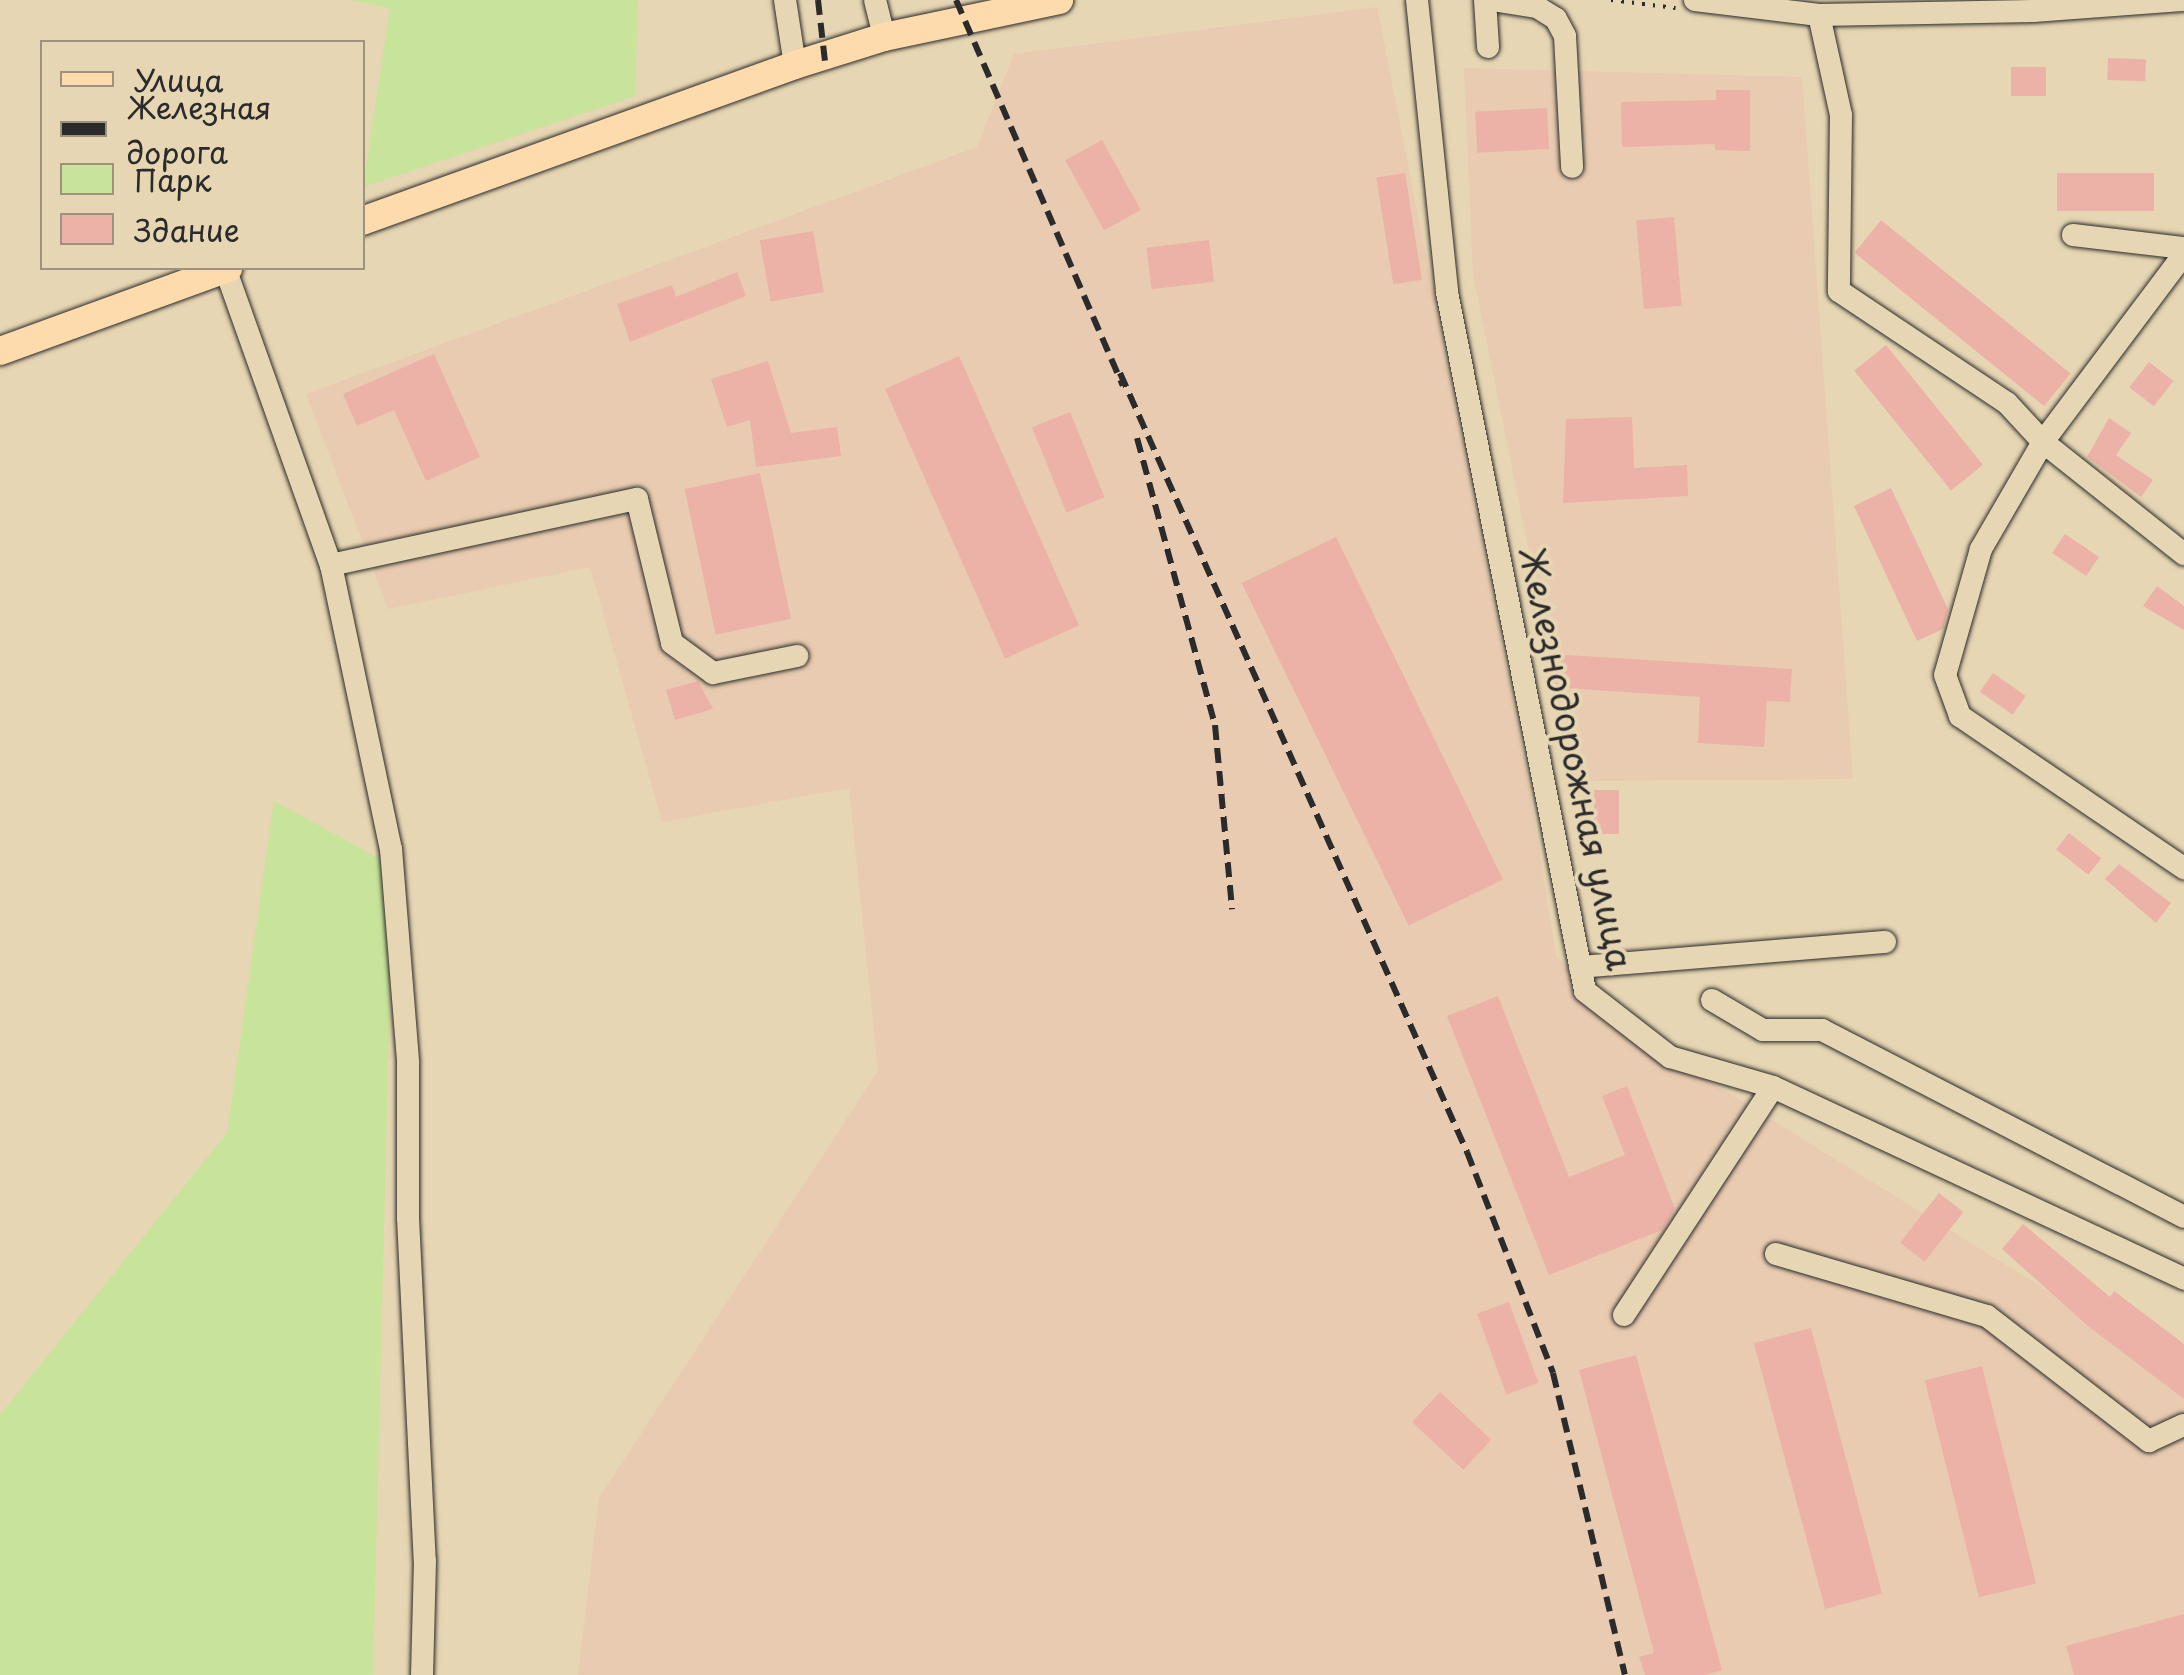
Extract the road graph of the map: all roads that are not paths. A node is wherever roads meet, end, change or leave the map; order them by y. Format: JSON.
{"nodes":[{"id":1,"x":785,"y":0,"type":"edge"},
{"id":2,"x":875,"y":0,"type":"edge"},
{"id":3,"x":1059,"y":0,"type":"edge"},
{"id":4,"x":1417,"y":0,"type":"edge"},
{"id":5,"x":1488,"y":0,"type":"edge"},
{"id":6,"x":1695,"y":0,"type":"edge"},
{"id":7,"x":2182,"y":0,"type":"edge"},
{"id":8,"x":1014,"y":4,"type":"edge"},
{"id":9,"x":1819,"y":15,"type":"junction"},
{"id":10,"x":884,"y":37,"type":"junction"},
{"id":11,"x":1488,"y":47,"type":"dead end"},
{"id":12,"x":795,"y":65,"type":"junction"},
{"id":13,"x":1572,"y":167,"type":"dead end"},
{"id":14,"x":365,"y":220,"type":"edge"},
{"id":15,"x":2073,"y":234,"type":"dead end"},
{"id":16,"x":2184,"y":251,"type":"edge"},
{"id":17,"x":214,"y":270,"type":"edge"},
{"id":18,"x":227,"y":270,"type":"edge"},
{"id":19,"x":166,"y":278,"type":"edge"},
{"id":20,"x":0,"y":352,"type":"edge"},
{"id":21,"x":2044,"y":442,"type":"junction"},
{"id":22,"x":2184,"y":554,"type":"edge"},
{"id":23,"x":331,"y":565,"type":"junction"},
{"id":24,"x":796,"y":656,"type":"dead end"},
{"id":25,"x":2184,"y":868,"type":"edge"},
{"id":26,"x":1885,"y":942,"type":"dead end"},
{"id":27,"x":1580,"y":967,"type":"junction"},
{"id":28,"x":1712,"y":1000,"type":"dead end"},
{"id":29,"x":1773,"y":1088,"type":"junction"},
{"id":30,"x":2184,"y":1217,"type":"edge"},
{"id":31,"x":1776,"y":1254,"type":"dead end"},
{"id":32,"x":2184,"y":1279,"type":"edge"},
{"id":33,"x":1624,"y":1315,"type":"dead end"},
{"id":34,"x":2184,"y":1425,"type":"edge"},
{"id":35,"x":422,"y":1675,"type":"edge"}],
"edges":[{"from":1,"to":12,"type":"street"},
{"from":2,"to":10,"type":"street"},
{"from":3,"to":8,"type":"main road"},
{"from":4,"to":27,"type":"street","name":"Железнодорожная улица"},
{"from":5,"to":11,"type":"street"},
{"from":5,"to":13,"type":"street"},
{"from":6,"to":9,"type":"street"},
{"from":7,"to":9,"type":"street"},
{"from":8,"to":10,"type":"main road"},
{"from":9,"to":21,"type":"street"},
{"from":10,"to":12,"type":"main road"},
{"from":12,"to":14,"type":"main road"},
{"from":15,"to":16,"type":"street"},
{"from":16,"to":21,"type":"street"},
{"from":17,"to":19,"type":"main road"},
{"from":18,"to":23,"type":"street"},
{"from":19,"to":20,"type":"main road"},
{"from":21,"to":22,"type":"street"},
{"from":21,"to":25,"type":"street"},
{"from":23,"to":24,"type":"street"},
{"from":23,"to":35,"type":"street"},
{"from":26,"to":27,"type":"street"},
{"from":27,"to":29,"type":"street","name":"Железнодорожная улица"},
{"from":28,"to":30,"type":"street"},
{"from":29,"to":32,"type":"street","name":"Железнодорожная улица"},
{"from":29,"to":33,"type":"street"},
{"from":31,"to":34,"type":"street"}]}
